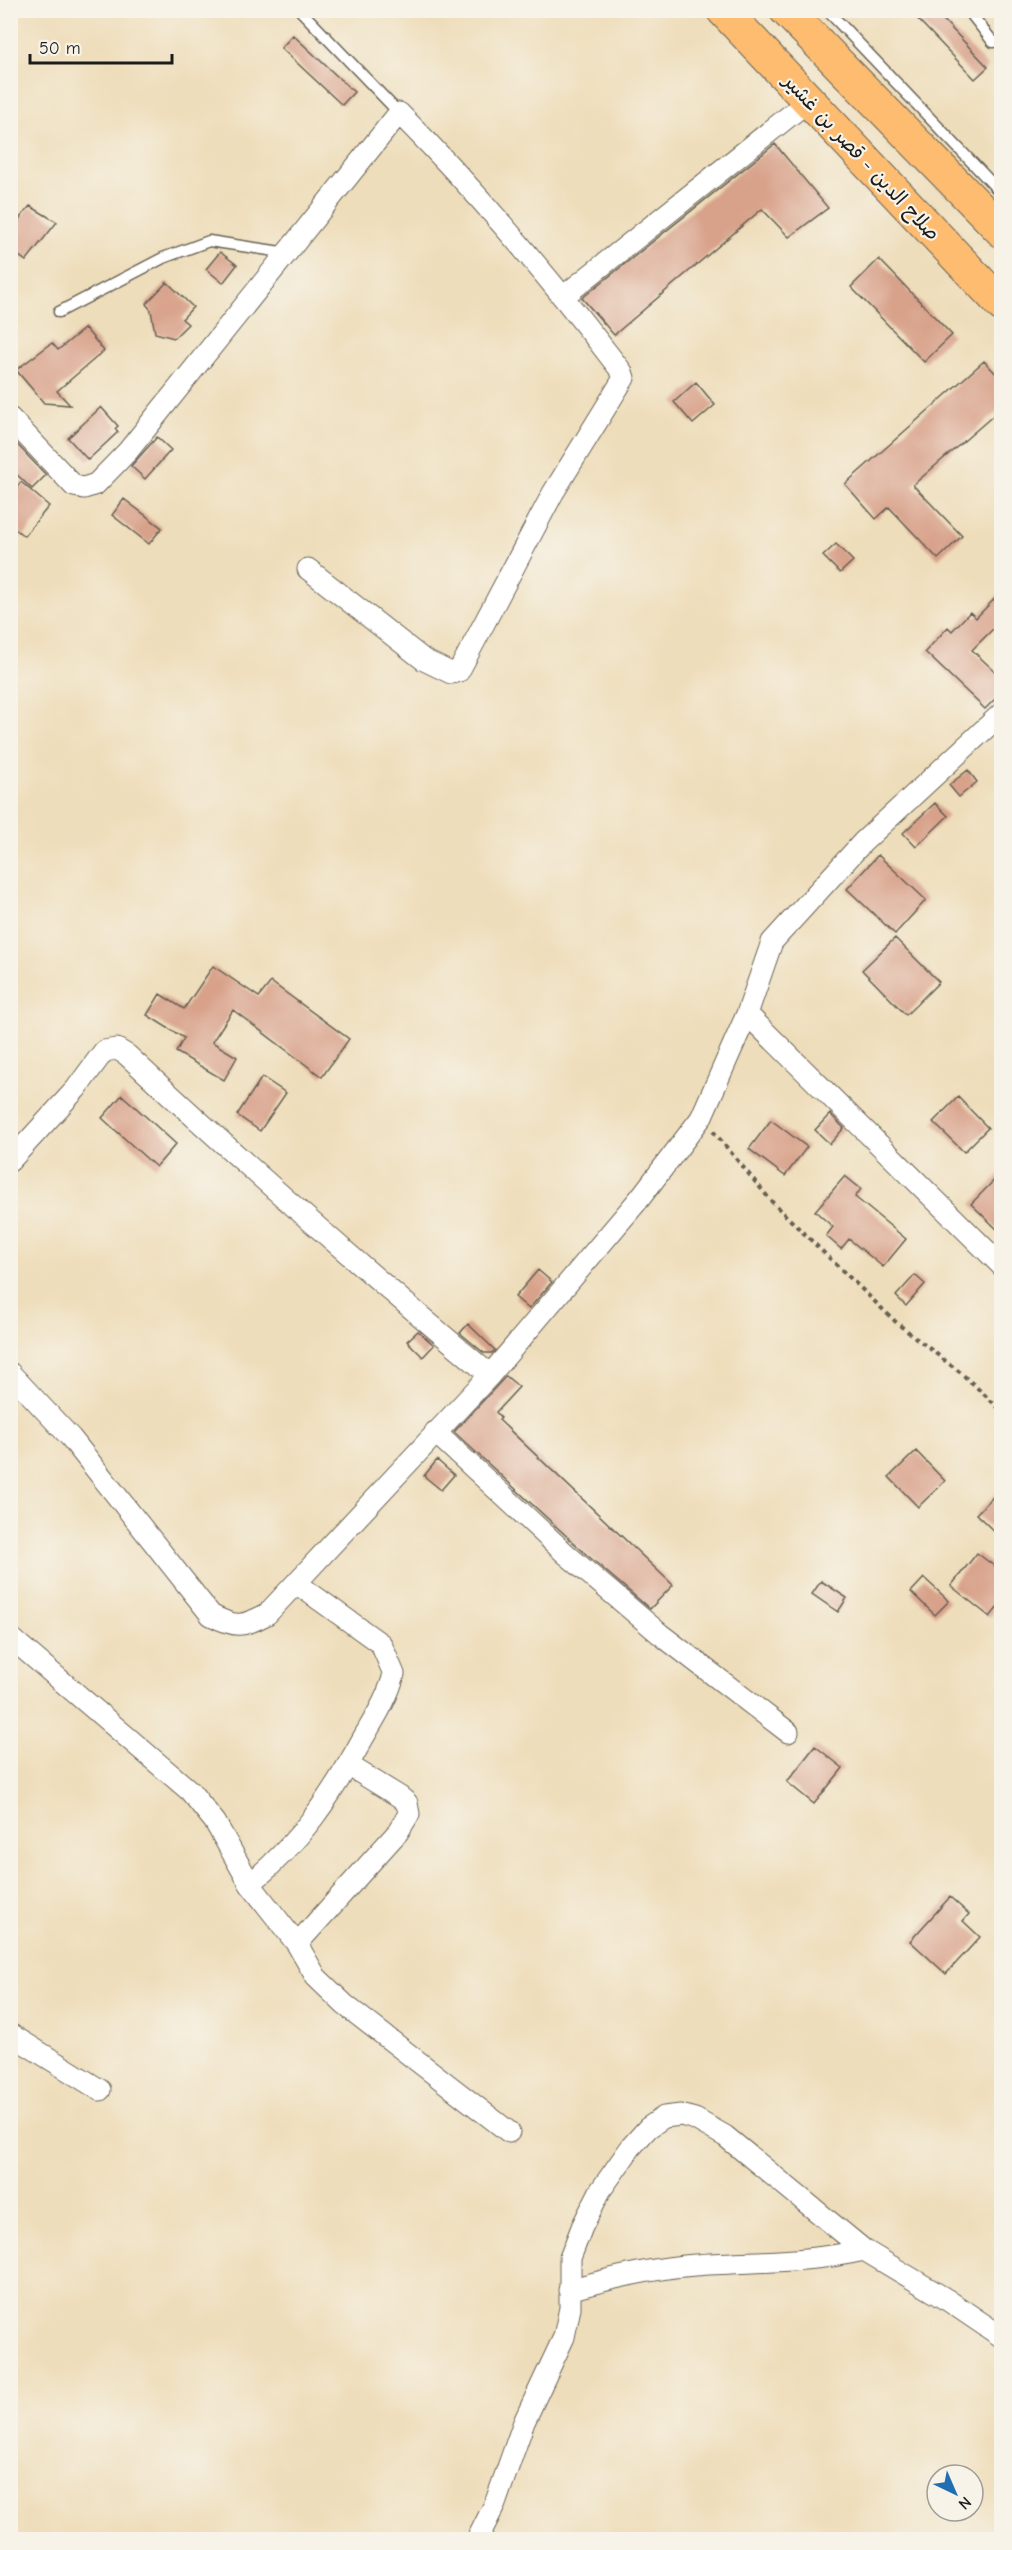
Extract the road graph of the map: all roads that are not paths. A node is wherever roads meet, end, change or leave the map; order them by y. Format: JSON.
{"nodes":[{"id":1,"x":300,"y":10,"type":"edge"},
{"id":2,"x":723,"y":10,"type":"edge"},
{"id":3,"x":828,"y":10,"type":"edge"},
{"id":4,"x":968,"y":10,"type":"edge"},
{"id":5,"x":794,"y":13,"type":"edge"},
{"id":6,"x":1002,"y":41,"type":"edge"},
{"id":7,"x":808,"y":100,"type":"junction"},
{"id":8,"x":399,"y":113,"type":"junction"},
{"id":9,"x":1002,"y":194,"type":"edge"},
{"id":10,"x":1002,"y":231,"type":"edge"},
{"id":11,"x":288,"y":254,"type":"junction"},
{"id":12,"x":564,"y":296,"type":"junction"},
{"id":13,"x":1002,"y":304,"type":"edge"},
{"id":14,"x":59,"y":312,"type":"dead end"},
{"id":15,"x":10,"y":418,"type":"edge"},
{"id":16,"x":308,"y":569,"type":"dead end"},
{"id":17,"x":1002,"y":713,"type":"edge"},
{"id":18,"x":747,"y":1014,"type":"junction"},
{"id":19,"x":10,"y":1161,"type":"edge"},
{"id":20,"x":1002,"y":1266,"type":"edge"},
{"id":21,"x":10,"y":1373,"type":"edge"},
{"id":22,"x":489,"y":1375,"type":"junction"},
{"id":23,"x":435,"y":1432,"type":"junction"},
{"id":24,"x":296,"y":1583,"type":"junction"},
{"id":25,"x":10,"y":1636,"type":"edge"},
{"id":26,"x":788,"y":1732,"type":"dead end"},
{"id":27,"x":348,"y":1765,"type":"junction"},
{"id":28,"x":250,"y":1884,"type":"junction"},
{"id":29,"x":297,"y":1944,"type":"junction"},
{"id":30,"x":10,"y":2034,"type":"edge"},
{"id":31,"x":100,"y":2090,"type":"dead end"},
{"id":32,"x":509,"y":2132,"type":"dead end"},
{"id":33,"x":864,"y":2250,"type":"junction"},
{"id":34,"x":569,"y":2290,"type":"junction"},
{"id":35,"x":1002,"y":2337,"type":"edge"},
{"id":36,"x":477,"y":2540,"type":"edge"}],
"edges":[{"from":1,"to":8,"type":"lane"},
{"from":2,"to":7,"type":"highway","name":"صلاح الدين - قصر بن غشير"},
{"from":3,"to":9,"type":"lane"},
{"from":4,"to":6,"type":"lane"},
{"from":5,"to":10,"type":"highway"},
{"from":7,"to":12,"type":"street"},
{"from":7,"to":13,"type":"highway","name":"صلاح الدين - قصر بن غشير"},
{"from":8,"to":11,"type":"street"},
{"from":8,"to":12,"type":"street"},
{"from":11,"to":14,"type":"lane"},
{"from":11,"to":15,"type":"street"},
{"from":12,"to":16,"type":"street"},
{"from":17,"to":18,"type":"street"},
{"from":18,"to":20,"type":"street"},
{"from":18,"to":22,"type":"street"},
{"from":19,"to":22,"type":"street"},
{"from":21,"to":24,"type":"street"},
{"from":22,"to":23,"type":"street"},
{"from":23,"to":24,"type":"street"},
{"from":23,"to":26,"type":"street"},
{"from":24,"to":27,"type":"street"},
{"from":25,"to":28,"type":"street"},
{"from":27,"to":28,"type":"street"},
{"from":27,"to":29,"type":"street"},
{"from":28,"to":29,"type":"street"},
{"from":29,"to":32,"type":"street"},
{"from":30,"to":31,"type":"street"},
{"from":33,"to":34,"type":"street"},
{"from":33,"to":34,"type":"street"},
{"from":33,"to":35,"type":"street"},
{"from":34,"to":36,"type":"street"}]}
